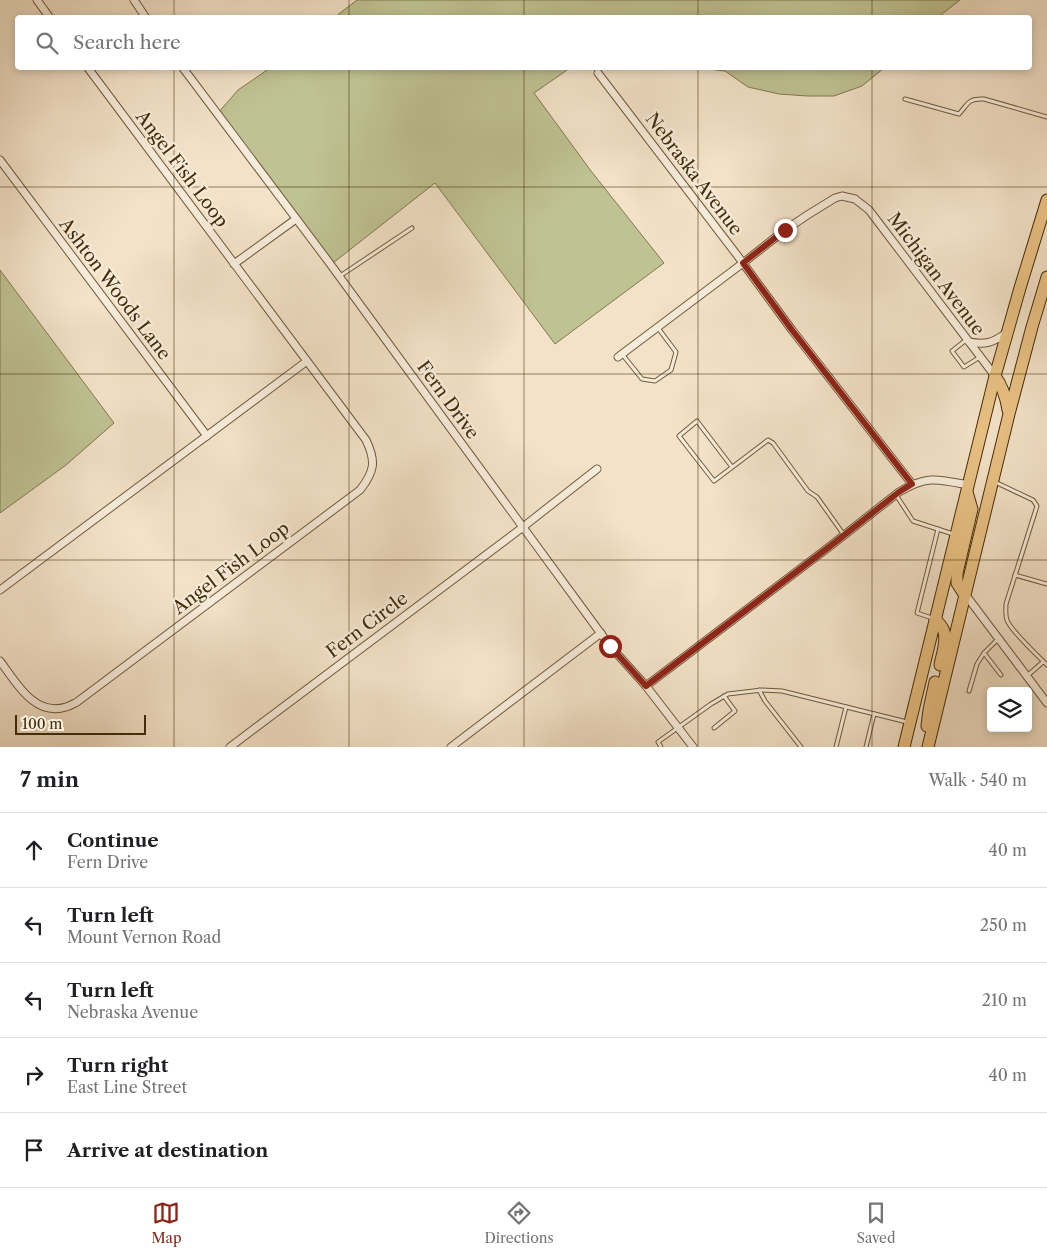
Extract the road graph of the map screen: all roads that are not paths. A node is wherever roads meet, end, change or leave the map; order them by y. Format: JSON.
{"nodes":[{"id":1,"x":37,"y":0,"type":"edge"},
{"id":2,"x":134,"y":0,"type":"edge"},
{"id":3,"x":48,"y":15,"type":"edge"},
{"id":4,"x":144,"y":15,"type":"edge"},
{"id":5,"x":89,"y":70,"type":"edge"},
{"id":6,"x":185,"y":70,"type":"edge"},
{"id":7,"x":598,"y":73,"type":"dead end"},
{"id":8,"x":905,"y":99,"type":"dead end"},
{"id":9,"x":1047,"y":117,"type":"edge"},
{"id":10,"x":0,"y":160,"type":"edge"},
{"id":11,"x":1047,"y":205,"type":"edge"},
{"id":12,"x":296,"y":218,"type":"junction"},
{"id":13,"x":412,"y":228,"type":"dead end"},
{"id":14,"x":743,"y":263,"type":"junction"},
{"id":15,"x":234,"y":264,"type":"junction"},
{"id":16,"x":339,"y":277,"type":"junction"},
{"id":17,"x":1047,"y":277,"type":"edge"},
{"id":18,"x":658,"y":328,"type":"junction"},
{"id":19,"x":1007,"y":333,"type":"junction"},
{"id":20,"x":968,"y":341,"type":"junction"},
{"id":21,"x":620,"y":356,"type":"joint"},
{"id":22,"x":980,"y":356,"type":"junction"},
{"id":23,"x":307,"y":361,"type":"junction"},
{"id":24,"x":995,"y":376,"type":"junction"},
{"id":25,"x":1009,"y":414,"type":"junction"},
{"id":26,"x":207,"y":436,"type":"junction"},
{"id":27,"x":732,"y":467,"type":"junction"},
{"id":28,"x":597,"y":469,"type":"dead end"},
{"id":29,"x":992,"y":481,"type":"junction"},
{"id":30,"x":912,"y":484,"type":"junction"},
{"id":31,"x":968,"y":487,"type":"junction"},
{"id":32,"x":896,"y":495,"type":"junction"},
{"id":33,"x":523,"y":527,"type":"junction"},
{"id":34,"x":938,"y":529,"type":"junction"},
{"id":35,"x":956,"y":534,"type":"junction"},
{"id":36,"x":844,"y":535,"type":"junction"},
{"id":37,"x":1015,"y":575,"type":"junction"},
{"id":38,"x":1047,"y":584,"type":"edge"},
{"id":39,"x":0,"y":590,"type":"edge"},
{"id":40,"x":964,"y":594,"type":"junction"},
{"id":41,"x":936,"y":619,"type":"junction"},
{"id":42,"x":601,"y":634,"type":"junction"},
{"id":43,"x":998,"y":639,"type":"junction"},
{"id":44,"x":984,"y":653,"type":"junction"},
{"id":45,"x":0,"y":661,"type":"edge"},
{"id":46,"x":1044,"y":662,"type":"junction"},
{"id":47,"x":1047,"y":666,"type":"edge"},
{"id":48,"x":1001,"y":675,"type":"dead end"},
{"id":49,"x":1026,"y":676,"type":"junction"},
{"id":50,"x":646,"y":686,"type":"junction"},
{"id":51,"x":759,"y":690,"type":"junction"},
{"id":52,"x":970,"y":692,"type":"dead end"},
{"id":53,"x":724,"y":696,"type":"junction"},
{"id":54,"x":1047,"y":704,"type":"edge"},
{"id":55,"x":846,"y":707,"type":"junction"},
{"id":56,"x":874,"y":714,"type":"junction"},
{"id":57,"x":910,"y":723,"type":"junction"},
{"id":58,"x":678,"y":727,"type":"junction"},
{"id":59,"x":714,"y":728,"type":"dead end"},
{"id":60,"x":230,"y":747,"type":"edge"},
{"id":61,"x":451,"y":747,"type":"edge"},
{"id":62,"x":661,"y":747,"type":"edge"},
{"id":63,"x":693,"y":747,"type":"edge"},
{"id":64,"x":801,"y":747,"type":"edge"},
{"id":65,"x":836,"y":747,"type":"edge"},
{"id":66,"x":866,"y":747,"type":"edge"},
{"id":67,"x":904,"y":747,"type":"edge"},
{"id":68,"x":928,"y":747,"type":"edge"}],
"edges":[{"from":1,"to":3,"type":"street"},
{"from":2,"to":4,"type":"street"},
{"from":5,"to":15,"type":"street","name":"Angel Fish Loop"},
{"from":6,"to":12,"type":"street","name":"Fern Drive"},
{"from":7,"to":14,"type":"street","name":"Nebraska Avenue"},
{"from":8,"to":9,"type":"lane"},
{"from":10,"to":26,"type":"street","name":"Ashton Woods Lane"},
{"from":11,"to":19,"type":"main road"},
{"from":12,"to":15,"type":"street"},
{"from":12,"to":16,"type":"street","name":"Fern Drive"},
{"from":13,"to":16,"type":"lane"},
{"from":14,"to":18,"type":"street"},
{"from":14,"to":20,"type":"street","name":"Michigan Avenue"},
{"from":14,"to":30,"type":"street","name":"Nebraska Avenue"},
{"from":15,"to":23,"type":"street","name":"Angel Fish Loop"},
{"from":16,"to":33,"type":"street","name":"Fern Drive"},
{"from":17,"to":25,"type":"main road"},
{"from":18,"to":21,"type":"street"},
{"from":18,"to":21,"type":"lane"},
{"from":19,"to":20,"type":"street"},
{"from":19,"to":24,"type":"main road"},
{"from":20,"to":22,"type":"street","name":"Michigan Avenue"},
{"from":20,"to":22,"type":"lane"},
{"from":22,"to":24,"type":"street","name":"Michigan Avenue"},
{"from":23,"to":26,"type":"street"},
{"from":23,"to":45,"type":"street","name":"Angel Fish Loop"},
{"from":24,"to":25,"type":"main road"},
{"from":24,"to":31,"type":"main road"},
{"from":25,"to":29,"type":"main road"},
{"from":26,"to":39,"type":"street"},
{"from":27,"to":27,"type":"lane"},
{"from":27,"to":36,"type":"lane"},
{"from":28,"to":33,"type":"street","name":"Fern Circle"},
{"from":29,"to":37,"type":"lane"},
{"from":29,"to":40,"type":"main road"},
{"from":30,"to":31,"type":"street"},
{"from":30,"to":32,"type":"street"},
{"from":31,"to":35,"type":"main road"},
{"from":31,"to":40,"type":"main road"},
{"from":32,"to":34,"type":"lane"},
{"from":32,"to":36,"type":"street"},
{"from":33,"to":42,"type":"street","name":"Fern Drive"},
{"from":33,"to":60,"type":"street","name":"Fern Circle"},
{"from":34,"to":35,"type":"lane"},
{"from":34,"to":41,"type":"lane"},
{"from":35,"to":41,"type":"main road"},
{"from":36,"to":50,"type":"street"},
{"from":37,"to":38,"type":"lane"},
{"from":37,"to":46,"type":"lane"},
{"from":40,"to":43,"type":"street"},
{"from":40,"to":68,"type":"main road"},
{"from":41,"to":57,"type":"main road"},
{"from":41,"to":68,"type":"main road"},
{"from":42,"to":50,"type":"street","name":"Fern Drive"},
{"from":42,"to":61,"type":"street"},
{"from":43,"to":44,"type":"lane"},
{"from":43,"to":49,"type":"street"},
{"from":44,"to":48,"type":"lane"},
{"from":44,"to":52,"type":"lane"},
{"from":46,"to":47,"type":"lane"},
{"from":46,"to":49,"type":"lane"},
{"from":49,"to":54,"type":"street"},
{"from":50,"to":58,"type":"street","name":"Fern Drive"},
{"from":51,"to":53,"type":"lane"},
{"from":51,"to":55,"type":"lane"},
{"from":51,"to":64,"type":"lane"},
{"from":53,"to":58,"type":"lane"},
{"from":53,"to":59,"type":"lane"},
{"from":55,"to":56,"type":"lane"},
{"from":55,"to":65,"type":"lane"},
{"from":56,"to":57,"type":"lane"},
{"from":56,"to":66,"type":"lane"},
{"from":57,"to":67,"type":"main road"},
{"from":58,"to":62,"type":"lane"},
{"from":58,"to":63,"type":"street","name":"Fern Drive"}]}
